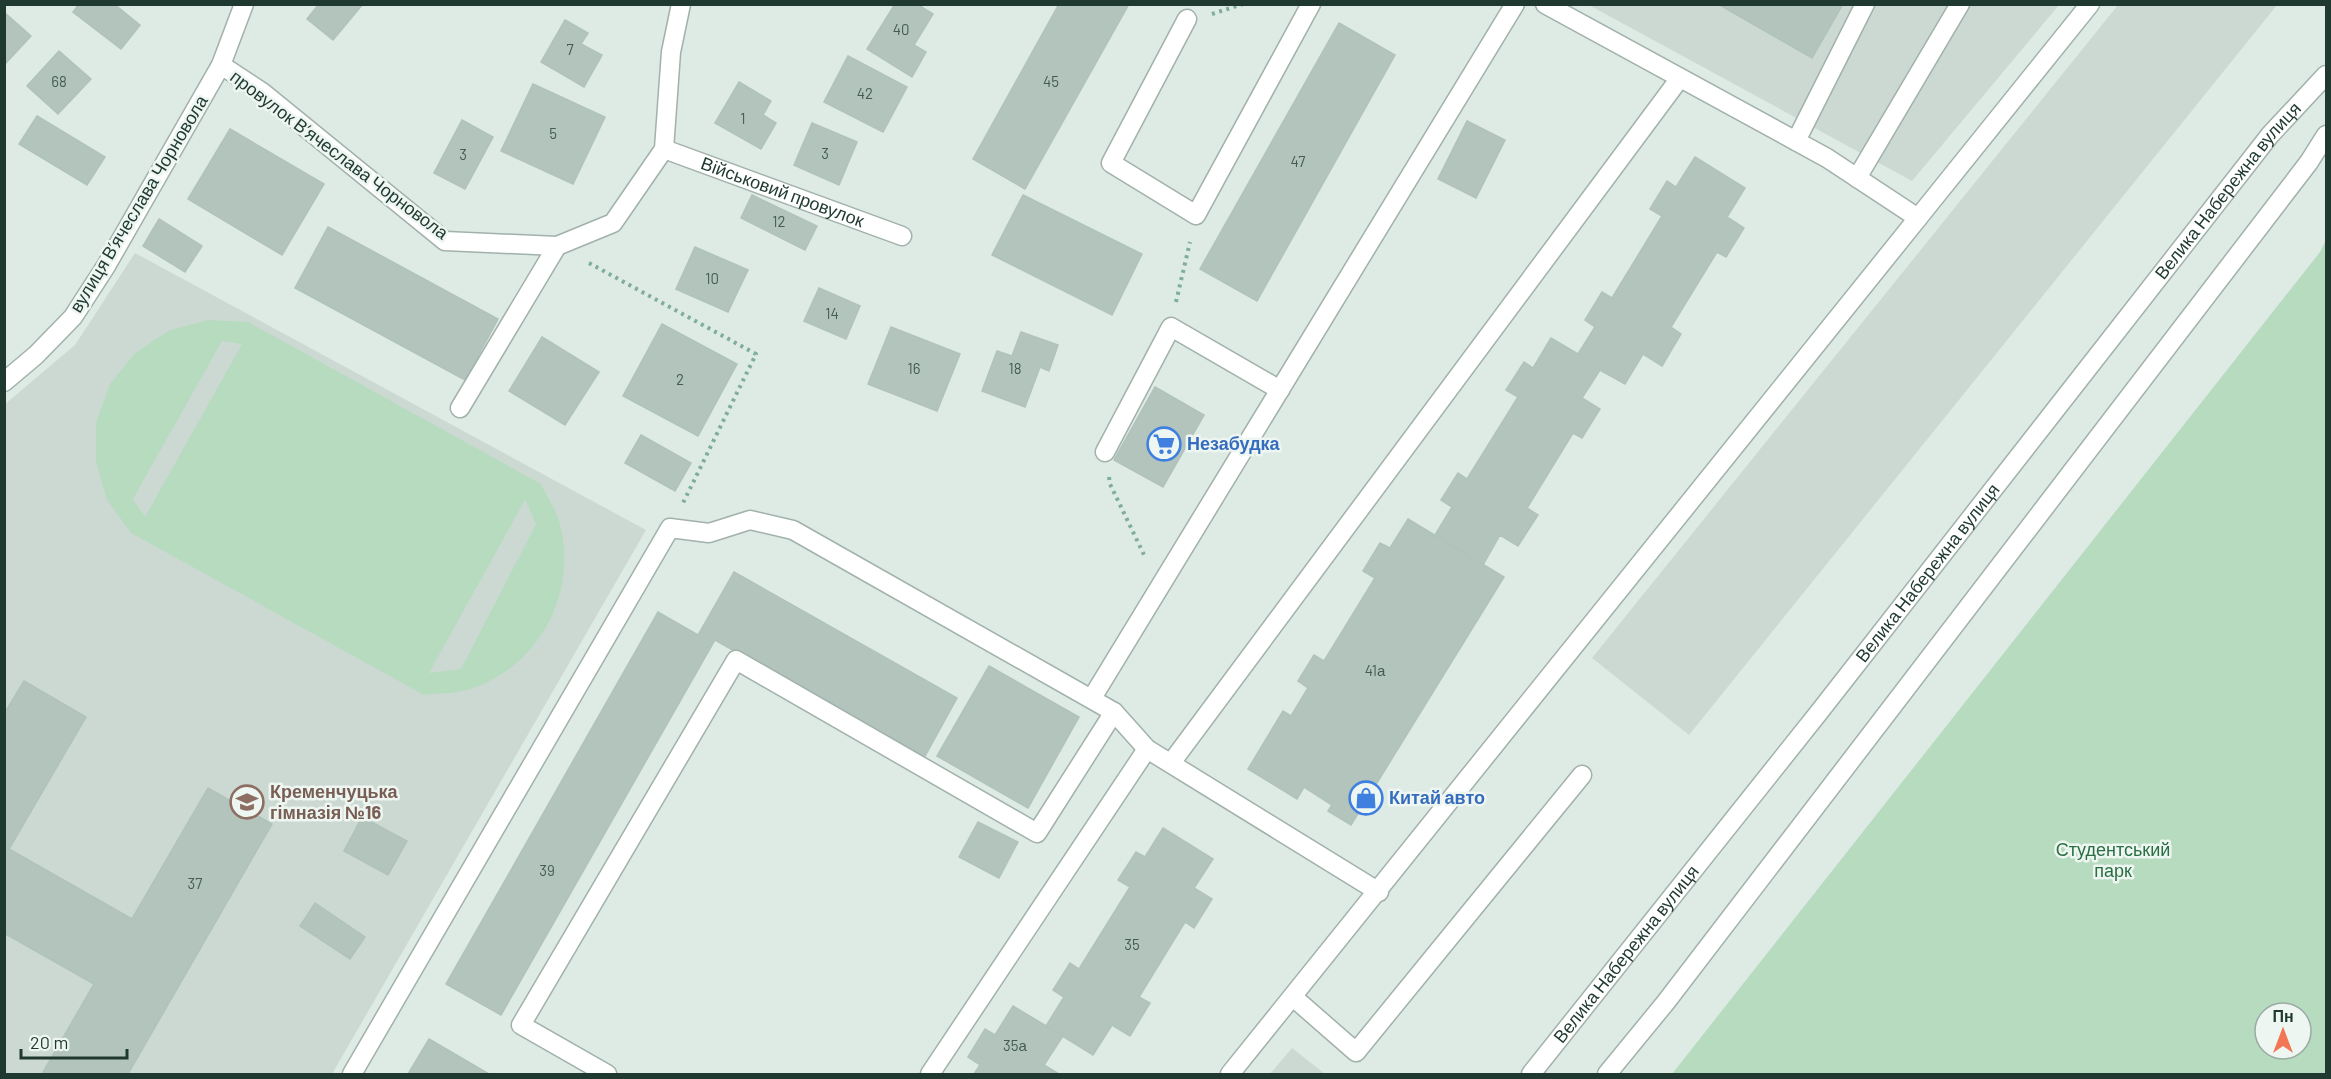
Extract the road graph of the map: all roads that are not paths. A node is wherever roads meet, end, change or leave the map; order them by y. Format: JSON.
{"nodes":[{"id":1,"x":244,"y":4,"type":"edge"},
{"id":2,"x":681,"y":4,"type":"edge"},
{"id":3,"x":1311,"y":4,"type":"edge"},
{"id":4,"x":1515,"y":4,"type":"edge"},
{"id":5,"x":1545,"y":4,"type":"edge"},
{"id":6,"x":1865,"y":4,"type":"edge"},
{"id":7,"x":1960,"y":4,"type":"edge"},
{"id":8,"x":2090,"y":4,"type":"edge"},
{"id":9,"x":1187,"y":19,"type":"dead end"},
{"id":10,"x":221,"y":65,"type":"junction"},
{"id":11,"x":2326,"y":75,"type":"edge"},
{"id":12,"x":1680,"y":78,"type":"junction"},
{"id":13,"x":2326,"y":135,"type":"edge"},
{"id":14,"x":1796,"y":141,"type":"junction"},
{"id":15,"x":664,"y":149,"type":"junction"},
{"id":16,"x":1857,"y":178,"type":"junction"},
{"id":17,"x":1918,"y":218,"type":"junction"},
{"id":18,"x":902,"y":236,"type":"dead end"},
{"id":19,"x":557,"y":246,"type":"junction"},
{"id":20,"x":4,"y":382,"type":"edge"},
{"id":21,"x":1280,"y":390,"type":"junction"},
{"id":22,"x":460,"y":408,"type":"dead end"},
{"id":23,"x":1105,"y":452,"type":"road end"},
{"id":24,"x":1092,"y":698,"type":"junction"},
{"id":25,"x":1114,"y":712,"type":"junction"},
{"id":26,"x":1147,"y":749,"type":"junction"},
{"id":27,"x":1172,"y":763,"type":"junction"},
{"id":28,"x":1582,"y":775,"type":"dead end"},
{"id":29,"x":1378,"y":892,"type":"junction"},
{"id":30,"x":1293,"y":997,"type":"junction"},
{"id":31,"x":352,"y":1074,"type":"edge"},
{"id":32,"x":607,"y":1074,"type":"edge"},
{"id":33,"x":930,"y":1074,"type":"edge"},
{"id":34,"x":1230,"y":1074,"type":"edge"},
{"id":35,"x":1531,"y":1074,"type":"edge"},
{"id":36,"x":1607,"y":1074,"type":"edge"}],
"edges":[{"from":1,"to":10,"type":"street","name":"вулиця Вʼячеслава Чорновола"},
{"from":2,"to":15,"type":"street"},
{"from":3,"to":9,"type":"street"},
{"from":4,"to":21,"type":"street"},
{"from":5,"to":12,"type":"street"},
{"from":6,"to":14,"type":"street"},
{"from":7,"to":16,"type":"street"},
{"from":8,"to":17,"type":"street"},
{"from":10,"to":19,"type":"street","name":"провулок Вʼячеслава Чорновола"},
{"from":10,"to":20,"type":"street","name":"вулиця Вʼячеслава Чорновола"},
{"from":11,"to":35,"type":"street","name":"Велика Набережна вулиця"},
{"from":12,"to":14,"type":"street"},
{"from":12,"to":27,"type":"street"},
{"from":13,"to":36,"type":"street"},
{"from":14,"to":16,"type":"street"},
{"from":15,"to":18,"type":"street","name":"Військовий провулок"},
{"from":15,"to":19,"type":"street","name":"провулок Вʼячеслава Чорновола"},
{"from":16,"to":17,"type":"street"},
{"from":17,"to":29,"type":"street"},
{"from":19,"to":22,"type":"street"},
{"from":21,"to":23,"type":"street"},
{"from":21,"to":24,"type":"street"},
{"from":24,"to":25,"type":"street"},
{"from":24,"to":31,"type":"street"},
{"from":25,"to":26,"type":"street"},
{"from":25,"to":32,"type":"street"},
{"from":26,"to":27,"type":"street"},
{"from":26,"to":33,"type":"street"},
{"from":27,"to":29,"type":"street"},
{"from":28,"to":30,"type":"street"},
{"from":29,"to":30,"type":"street"},
{"from":30,"to":34,"type":"street"}]}
